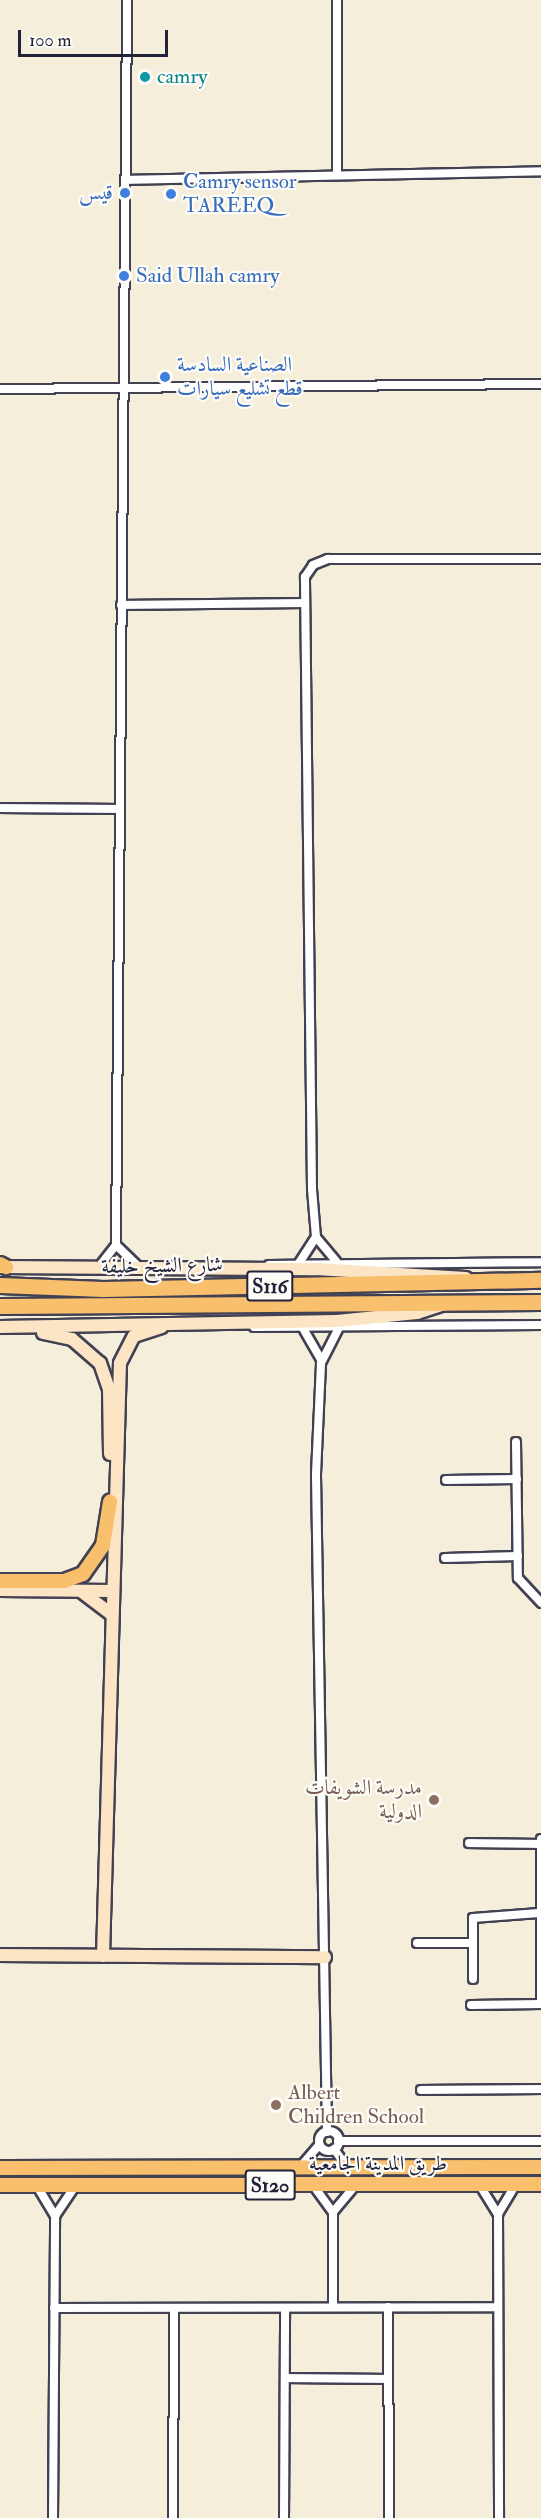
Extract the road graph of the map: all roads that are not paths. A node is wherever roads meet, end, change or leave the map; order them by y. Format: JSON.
{"nodes":[{"id":1,"x":127,"y":0,"type":"edge"},
{"id":2,"x":337,"y":0,"type":"edge"},
{"id":3,"x":541,"y":171,"type":"edge"},
{"id":4,"x":337,"y":174,"type":"junction"},
{"id":5,"x":125,"y":180,"type":"junction"},
{"id":6,"x":541,"y":384,"type":"edge"},
{"id":7,"x":126,"y":388,"type":"junction"},
{"id":8,"x":0,"y":389,"type":"edge"},
{"id":9,"x":541,"y":559,"type":"edge"},
{"id":10,"x":302,"y":603,"type":"junction"},
{"id":11,"x":121,"y":605,"type":"junction"},
{"id":12,"x":0,"y":808,"type":"edge"},
{"id":13,"x":119,"y":809,"type":"junction"},
{"id":14,"x":316,"y":1237,"type":"junction"},
{"id":15,"x":116,"y":1245,"type":"junction"},
{"id":16,"x":336,"y":1261,"type":"junction"},
{"id":17,"x":541,"y":1262,"type":"edge"},
{"id":18,"x":300,"y":1263,"type":"junction"},
{"id":19,"x":2,"y":1266,"type":"edge"},
{"id":20,"x":142,"y":1269,"type":"junction"},
{"id":21,"x":262,"y":1269,"type":"junction"},
{"id":22,"x":96,"y":1270,"type":"junction"},
{"id":23,"x":541,"y":1280,"type":"edge"},
{"id":24,"x":479,"y":1282,"type":"junction"},
{"id":25,"x":0,"y":1285,"type":"edge"},
{"id":26,"x":541,"y":1302,"type":"edge"},
{"id":27,"x":446,"y":1303,"type":"junction"},
{"id":28,"x":0,"y":1306,"type":"edge"},
{"id":29,"x":239,"y":1323,"type":"junction"},
{"id":30,"x":541,"y":1325,"type":"edge"},
{"id":31,"x":4,"y":1327,"type":"edge"},
{"id":32,"x":162,"y":1327,"type":"junction"},
{"id":33,"x":304,"y":1330,"type":"junction"},
{"id":34,"x":338,"y":1330,"type":"junction"},
{"id":35,"x":321,"y":1363,"type":"junction"},
{"id":36,"x":516,"y":1442,"type":"dead end"},
{"id":37,"x":517,"y":1479,"type":"junction"},
{"id":38,"x":446,"y":1480,"type":"dead end"},
{"id":39,"x":110,"y":1502,"type":"junction"},
{"id":40,"x":518,"y":1556,"type":"junction"},
{"id":41,"x":445,"y":1558,"type":"dead end"},
{"id":42,"x":0,"y":1581,"type":"edge"},
{"id":43,"x":113,"y":1584,"type":"junction"},
{"id":44,"x":0,"y":1590,"type":"edge"},
{"id":45,"x":81,"y":1591,"type":"junction"},
{"id":46,"x":541,"y":1603,"type":"edge"},
{"id":47,"x":112,"y":1614,"type":"junction"},
{"id":48,"x":541,"y":1842,"type":"edge"},
{"id":49,"x":470,"y":1843,"type":"dead end"},
{"id":50,"x":539,"y":1913,"type":"junction"},
{"id":51,"x":417,"y":1943,"type":"dead end"},
{"id":52,"x":472,"y":1943,"type":"junction"},
{"id":53,"x":0,"y":1955,"type":"edge"},
{"id":54,"x":104,"y":1956,"type":"junction"},
{"id":55,"x":325,"y":1957,"type":"junction"},
{"id":56,"x":540,"y":1971,"type":"edge"},
{"id":57,"x":473,"y":1979,"type":"dead end"},
{"id":58,"x":541,"y":2004,"type":"edge"},
{"id":59,"x":471,"y":2005,"type":"dead end"},
{"id":60,"x":421,"y":2090,"type":"dead end"},
{"id":61,"x":541,"y":2090,"type":"edge"},
{"id":62,"x":327,"y":2132,"type":"junction"},
{"id":63,"x":541,"y":2141,"type":"edge"},
{"id":64,"x":319,"y":2145,"type":"junction"},
{"id":65,"x":336,"y":2145,"type":"junction"},
{"id":66,"x":0,"y":2162,"type":"edge"},
{"id":67,"x":300,"y":2166,"type":"junction"},
{"id":68,"x":541,"y":2166,"type":"edge"},
{"id":69,"x":347,"y":2167,"type":"junction"},
{"id":70,"x":477,"y":2167,"type":"junction"},
{"id":71,"x":7,"y":2168,"type":"edge"},
{"id":72,"x":438,"y":2184,"type":"junction"},
{"id":73,"x":479,"y":2184,"type":"junction"},
{"id":74,"x":516,"y":2184,"type":"junction"},
{"id":75,"x":541,"y":2184,"type":"edge"},
{"id":76,"x":76,"y":2185,"type":"junction"},
{"id":77,"x":313,"y":2185,"type":"junction"},
{"id":78,"x":357,"y":2185,"type":"junction"},
{"id":79,"x":37,"y":2186,"type":"junction"},
{"id":80,"x":4,"y":2188,"type":"edge"},
{"id":81,"x":333,"y":2213,"type":"junction"},
{"id":82,"x":498,"y":2214,"type":"junction"},
{"id":83,"x":55,"y":2216,"type":"junction"},
{"id":84,"x":333,"y":2307,"type":"junction"},
{"id":85,"x":388,"y":2307,"type":"junction"},
{"id":86,"x":498,"y":2307,"type":"junction"},
{"id":87,"x":54,"y":2308,"type":"junction"},
{"id":88,"x":174,"y":2308,"type":"junction"},
{"id":89,"x":285,"y":2308,"type":"junction"},
{"id":90,"x":285,"y":2378,"type":"junction"},
{"id":91,"x":388,"y":2379,"type":"junction"},
{"id":92,"x":53,"y":2518,"type":"edge"},
{"id":93,"x":173,"y":2518,"type":"edge"},
{"id":94,"x":284,"y":2518,"type":"edge"},
{"id":95,"x":389,"y":2518,"type":"edge"},
{"id":96,"x":500,"y":2518,"type":"edge"}],
"edges":[{"from":1,"to":5,"type":"street"},
{"from":2,"to":4,"type":"street"},
{"from":3,"to":4,"type":"street"},
{"from":4,"to":5,"type":"street"},
{"from":5,"to":7,"type":"street"},
{"from":6,"to":7,"type":"street"},
{"from":7,"to":8,"type":"street"},
{"from":7,"to":11,"type":"street"},
{"from":9,"to":10,"type":"street"},
{"from":10,"to":11,"type":"street"},
{"from":10,"to":14,"type":"street"},
{"from":11,"to":13,"type":"street"},
{"from":12,"to":13,"type":"street"},
{"from":13,"to":15,"type":"street"},
{"from":14,"to":16,"type":"street"},
{"from":14,"to":18,"type":"street"},
{"from":15,"to":20,"type":"street"},
{"from":15,"to":22,"type":"street"},
{"from":16,"to":17,"type":"street"},
{"from":16,"to":18,"type":"street"},
{"from":18,"to":21,"type":"street"},
{"from":19,"to":22,"type":"street"},
{"from":20,"to":21,"type":"street"},
{"from":20,"to":22,"type":"street"},
{"from":21,"to":24,"type":"street"},
{"from":23,"to":24,"type":"highway","name":"شارع الشيخ خليفة","number":"S116"},
{"from":24,"to":25,"type":"highway","name":"شارع الشيخ خليفة","number":"S116"},
{"from":26,"to":27,"type":"highway","name":"شارع الشيخ خليفة","number":"S116"},
{"from":27,"to":28,"type":"highway","name":"شارع الشيخ خليفة","number":"S116"},
{"from":27,"to":29,"type":"street"},
{"from":29,"to":32,"type":"street"},
{"from":29,"to":33,"type":"street"},
{"from":30,"to":34,"type":"street"},
{"from":31,"to":32,"type":"street"},
{"from":31,"to":39,"type":"street"},
{"from":32,"to":43,"type":"street"},
{"from":33,"to":34,"type":"street"},
{"from":33,"to":35,"type":"street"},
{"from":34,"to":35,"type":"street"},
{"from":35,"to":55,"type":"street"},
{"from":36,"to":37,"type":"street"},
{"from":37,"to":38,"type":"street"},
{"from":37,"to":40,"type":"street"},
{"from":39,"to":42,"type":"main road"},
{"from":39,"to":43,"type":"street"},
{"from":40,"to":41,"type":"street"},
{"from":40,"to":46,"type":"street"},
{"from":43,"to":45,"type":"street"},
{"from":43,"to":47,"type":"street"},
{"from":44,"to":45,"type":"street"},
{"from":45,"to":47,"type":"street"},
{"from":47,"to":54,"type":"street"},
{"from":48,"to":49,"type":"street"},
{"from":48,"to":50,"type":"street"},
{"from":50,"to":52,"type":"street"},
{"from":50,"to":56,"type":"street"},
{"from":51,"to":52,"type":"street"},
{"from":52,"to":57,"type":"street"},
{"from":53,"to":54,"type":"street"},
{"from":54,"to":55,"type":"street"},
{"from":55,"to":62,"type":"street"},
{"from":56,"to":58,"type":"street"},
{"from":58,"to":59,"type":"street"},
{"from":60,"to":61,"type":"street"},
{"from":62,"to":64,"type":"street"},
{"from":62,"to":65,"type":"street"},
{"from":63,"to":65,"type":"street"},
{"from":64,"to":65,"type":"street"},
{"from":64,"to":67,"type":"street"},
{"from":65,"to":69,"type":"street"},
{"from":66,"to":71,"type":"main road"},
{"from":67,"to":69,"type":"main road","name":"طريق المدينة الجامعية","number":"S120"},
{"from":67,"to":71,"type":"main road","name":"طريق المدينة الجامعية","number":"S120"},
{"from":68,"to":70,"type":"main road","name":"طريق المدينة الجامعية","number":"S120"},
{"from":69,"to":70,"type":"main road","name":"طريق المدينة الجامعية","number":"S120"},
{"from":70,"to":72,"type":"main road"},
{"from":72,"to":73,"type":"main road","name":"طريق المدينة الجامعية","number":"S120"},
{"from":72,"to":78,"type":"main road","name":"طريق المدينة الجامعية","number":"S120"},
{"from":73,"to":74,"type":"main road","name":"طريق المدينة الجامعية","number":"S120"},
{"from":73,"to":82,"type":"street"},
{"from":74,"to":75,"type":"main road","name":"طريق المدينة الجامعية","number":"S120"},
{"from":74,"to":82,"type":"street"},
{"from":76,"to":77,"type":"main road","name":"طريق المدينة الجامعية","number":"S120"},
{"from":76,"to":79,"type":"main road","name":"طريق المدينة الجامعية","number":"S120"},
{"from":76,"to":83,"type":"street"},
{"from":77,"to":78,"type":"main road","name":"طريق المدينة الجامعية","number":"S120"},
{"from":77,"to":81,"type":"street"},
{"from":78,"to":81,"type":"street"},
{"from":79,"to":80,"type":"main road","name":"طريق المدينة الجامعية","number":"S120"},
{"from":79,"to":83,"type":"street"},
{"from":81,"to":84,"type":"street"},
{"from":82,"to":86,"type":"street"},
{"from":83,"to":87,"type":"street"},
{"from":84,"to":85,"type":"street"},
{"from":84,"to":89,"type":"street"},
{"from":85,"to":86,"type":"street"},
{"from":85,"to":91,"type":"street"},
{"from":86,"to":96,"type":"street"},
{"from":87,"to":88,"type":"street"},
{"from":87,"to":92,"type":"street"},
{"from":88,"to":89,"type":"street"},
{"from":88,"to":93,"type":"street"},
{"from":89,"to":90,"type":"street"},
{"from":90,"to":91,"type":"street"},
{"from":90,"to":94,"type":"street"},
{"from":91,"to":95,"type":"street"}]}
